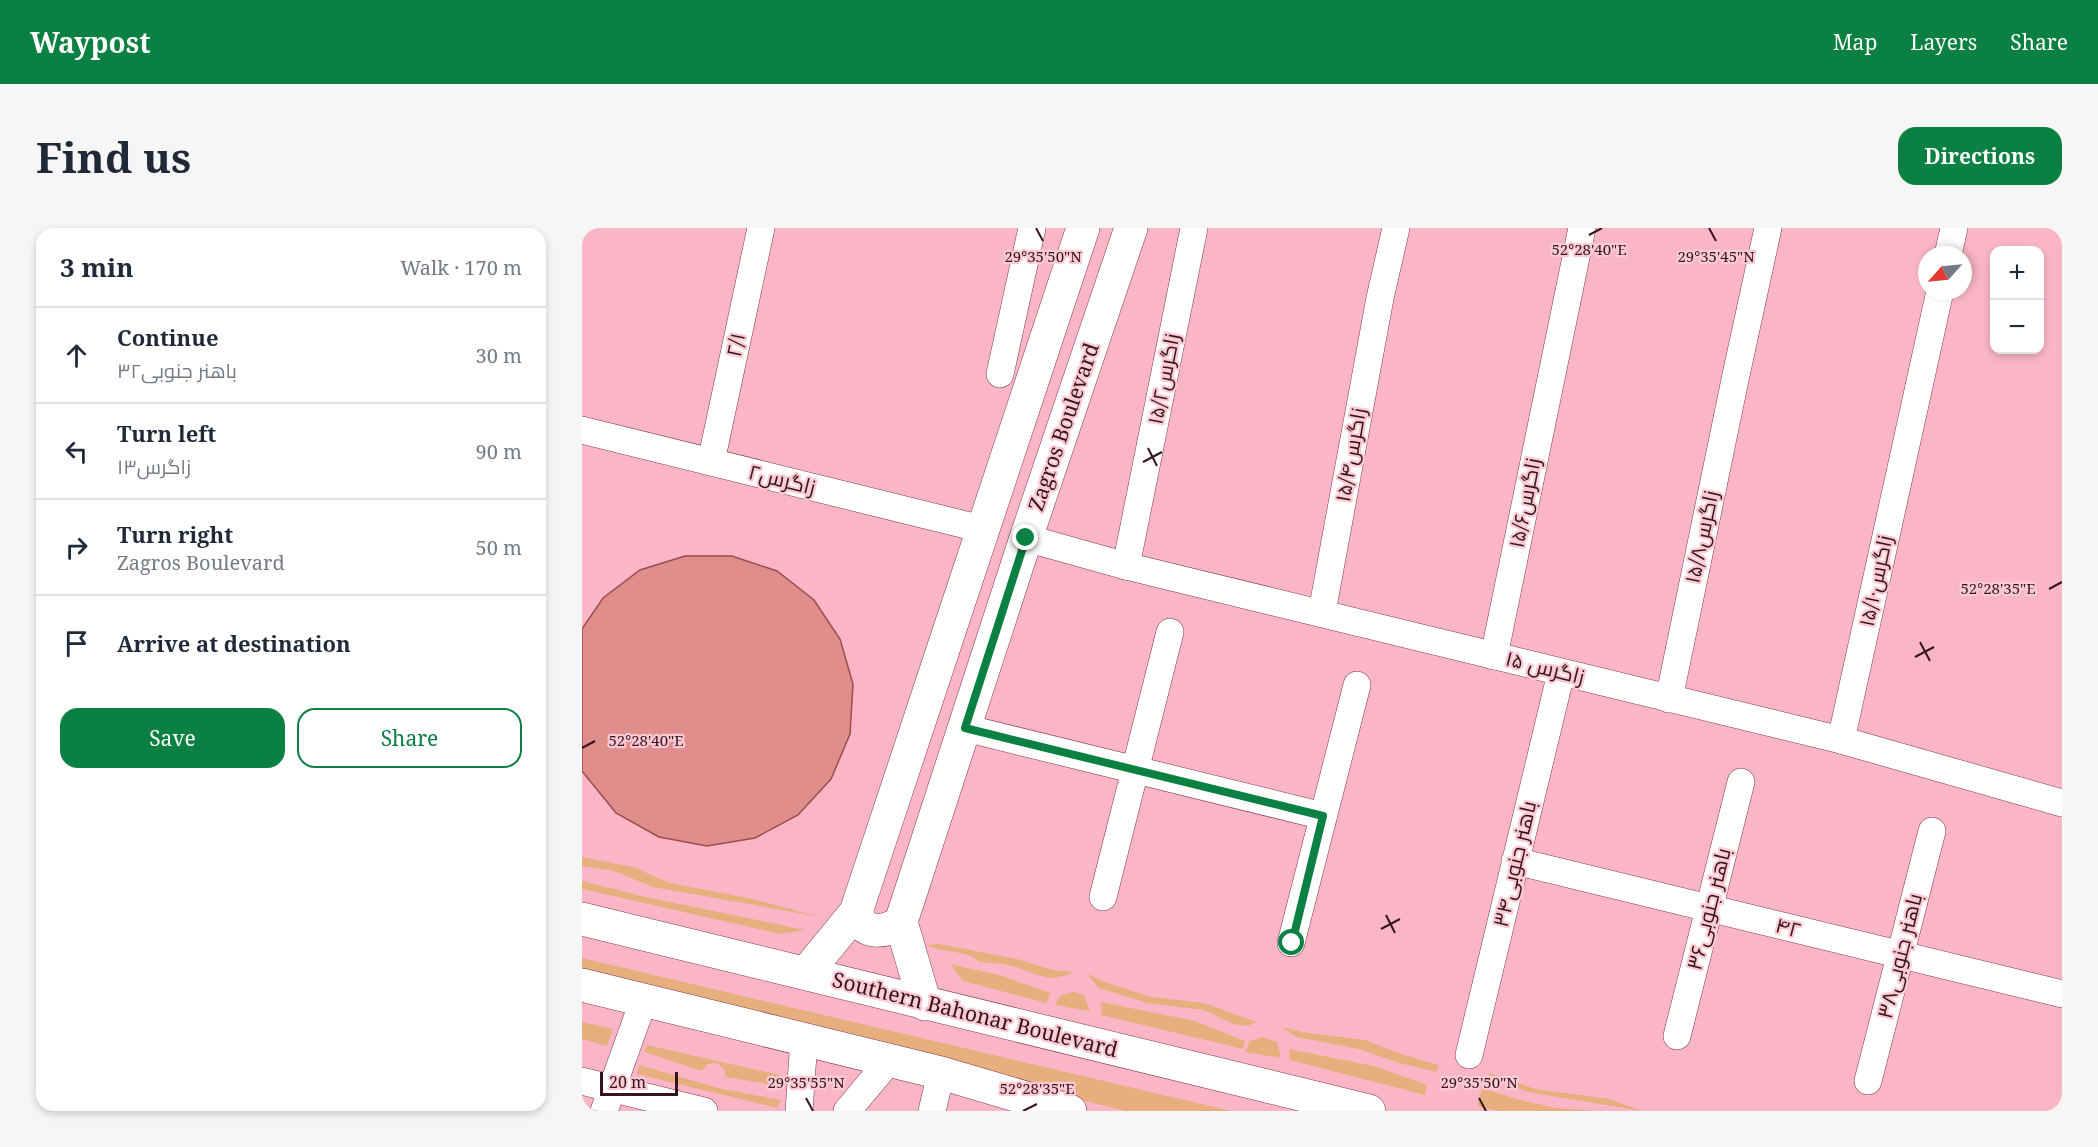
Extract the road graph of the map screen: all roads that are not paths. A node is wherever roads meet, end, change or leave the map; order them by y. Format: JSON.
{"nodes":[{"id":1,"x":761,"y":228,"type":"edge"},
{"id":2,"x":1032,"y":228,"type":"edge"},
{"id":3,"x":1194,"y":228,"type":"edge"},
{"id":4,"x":1396,"y":228,"type":"edge"},
{"id":5,"x":1582,"y":228,"type":"edge"},
{"id":6,"x":1768,"y":228,"type":"edge"},
{"id":7,"x":1954,"y":228,"type":"edge"},
{"id":8,"x":1082,"y":229,"type":"edge"},
{"id":9,"x":1129,"y":236,"type":"edge"},
{"id":10,"x":1950,"y":246,"type":"edge"},
{"id":11,"x":1938,"y":300,"type":"edge"},
{"id":12,"x":1000,"y":374,"type":"dead end"},
{"id":13,"x":582,"y":430,"type":"edge"},
{"id":14,"x":711,"y":462,"type":"junction"},
{"id":15,"x":982,"y":529,"type":"junction"},
{"id":16,"x":1026,"y":538,"type":"junction"},
{"id":17,"x":1126,"y":566,"type":"junction"},
{"id":18,"x":1322,"y":612,"type":"junction"},
{"id":19,"x":1170,"y":632,"type":"dead end"},
{"id":20,"x":1494,"y":656,"type":"junction"},
{"id":21,"x":1561,"y":673,"type":"junction"},
{"id":22,"x":1357,"y":684,"type":"dead end"},
{"id":23,"x":1669,"y":699,"type":"junction"},
{"id":24,"x":965,"y":728,"type":"junction"},
{"id":25,"x":1841,"y":740,"type":"junction"},
{"id":26,"x":1136,"y":770,"type":"junction"},
{"id":27,"x":1741,"y":782,"type":"dead end"},
{"id":28,"x":2062,"y":803,"type":"edge"},
{"id":29,"x":1323,"y":816,"type":"junction"},
{"id":30,"x":1932,"y":831,"type":"dead end"},
{"id":31,"x":1515,"y":861,"type":"junction"},
{"id":32,"x":1103,"y":897,"type":"dead end"},
{"id":33,"x":1708,"y":909,"type":"junction"},
{"id":34,"x":856,"y":912,"type":"junction"},
{"id":35,"x":582,"y":919,"type":"edge"},
{"id":36,"x":901,"y":922,"type":"junction"},
{"id":37,"x":1292,"y":943,"type":"dead end"},
{"id":38,"x":1900,"y":955,"type":"junction"},
{"id":39,"x":806,"y":973,"type":"junction"},
{"id":40,"x":582,"y":984,"type":"edge"},
{"id":41,"x":2062,"y":994,"type":"edge"},
{"id":42,"x":644,"y":999,"type":"junction"},
{"id":43,"x":925,"y":1004,"type":"junction"},
{"id":44,"x":1677,"y":1036,"type":"dead end"},
{"id":45,"x":804,"y":1040,"type":"junction"},
{"id":46,"x":1469,"y":1055,"type":"dead end"},
{"id":47,"x":889,"y":1061,"type":"junction"},
{"id":48,"x":941,"y":1073,"type":"junction"},
{"id":49,"x":1868,"y":1081,"type":"dead end"},
{"id":50,"x":582,"y":1082,"type":"edge"},
{"id":51,"x":1291,"y":1092,"type":"junction"},
{"id":52,"x":607,"y":1100,"type":"edge"},
{"id":53,"x":704,"y":1111,"type":"edge"},
{"id":54,"x":799,"y":1111,"type":"edge"},
{"id":55,"x":847,"y":1111,"type":"edge"},
{"id":56,"x":932,"y":1111,"type":"edge"},
{"id":57,"x":1070,"y":1111,"type":"edge"},
{"id":58,"x":1342,"y":1111,"type":"edge"},
{"id":59,"x":1369,"y":1111,"type":"edge"}],
"edges":[{"from":1,"to":14,"type":"street","name":"۲/۱"},
{"from":2,"to":12,"type":"street"},
{"from":3,"to":17,"type":"street","name":"زاگرس۱۵/۲"},
{"from":4,"to":18,"type":"street","name":"زاگرس۱۵/۴"},
{"from":5,"to":20,"type":"street","name":"زاگرس۱۵/۶"},
{"from":6,"to":23,"type":"street","name":"زاگرس۱۵/۸"},
{"from":7,"to":10,"type":"street"},
{"from":8,"to":9,"type":"main road"},
{"from":8,"to":15,"type":"main road"},
{"from":9,"to":16,"type":"main road","name":"Zagros Boulevard"},
{"from":11,"to":25,"type":"street","name":"زاگرس۱۵/۱۰"},
{"from":13,"to":14,"type":"street","name":"زاگرس۲"},
{"from":14,"to":15,"type":"street","name":"زاگرس۲"},
{"from":15,"to":34,"type":"main road"},
{"from":16,"to":17,"type":"street","name":"زاگرس ۱۵"},
{"from":16,"to":24,"type":"main road","name":"Zagros Boulevard"},
{"from":17,"to":18,"type":"street","name":"زاگرس ۱۵"},
{"from":18,"to":20,"type":"street","name":"زاگرس ۱۵"},
{"from":19,"to":26,"type":"street"},
{"from":20,"to":21,"type":"street","name":"زاگرس ۱۵"},
{"from":21,"to":23,"type":"street","name":"زاگرس ۱۵"},
{"from":21,"to":31,"type":"street","name":"باهنر جنوبی۳۴"},
{"from":22,"to":29,"type":"street"},
{"from":23,"to":25,"type":"street","name":"زاگرس ۱۵"},
{"from":24,"to":26,"type":"street"},
{"from":24,"to":36,"type":"main road","name":"Zagros Boulevard"},
{"from":25,"to":28,"type":"street","name":"زاگرس ۱۵"},
{"from":26,"to":29,"type":"street"},
{"from":26,"to":32,"type":"street"},
{"from":27,"to":33,"type":"street","name":"باهنر جنوبی۳۶"},
{"from":29,"to":37,"type":"street"},
{"from":30,"to":38,"type":"street","name":"باهنر جنوبی۳۸"},
{"from":31,"to":33,"type":"street","name":"۴۲"},
{"from":31,"to":46,"type":"street","name":"باهنر جنوبی۳۴"},
{"from":33,"to":38,"type":"street","name":"۴۲"},
{"from":33,"to":44,"type":"street","name":"باهنر جنوبی۳۶"},
{"from":34,"to":36,"type":"main road"},
{"from":34,"to":39,"type":"main road"},
{"from":35,"to":39,"type":"main road","name":"Southern Bahonar Boulevard"},
{"from":36,"to":43,"type":"main road"},
{"from":38,"to":41,"type":"street","name":"۴۲"},
{"from":38,"to":49,"type":"street","name":"باهنر جنوبی۳۸"},
{"from":39,"to":43,"type":"main road","name":"Southern Bahonar Boulevard"},
{"from":40,"to":42,"type":"main road"},
{"from":42,"to":45,"type":"main road"},
{"from":42,"to":52,"type":"street"},
{"from":43,"to":51,"type":"main road","name":"Southern Bahonar Boulevard"},
{"from":45,"to":47,"type":"main road"},
{"from":45,"to":54,"type":"street"},
{"from":47,"to":48,"type":"main road"},
{"from":47,"to":55,"type":"street"},
{"from":48,"to":56,"type":"street"},
{"from":48,"to":57,"type":"main road"},
{"from":50,"to":52,"type":"street"},
{"from":51,"to":58,"type":"main road"},
{"from":51,"to":59,"type":"main road","name":"Southern Bahonar Boulevard"},
{"from":52,"to":53,"type":"street"}]}
